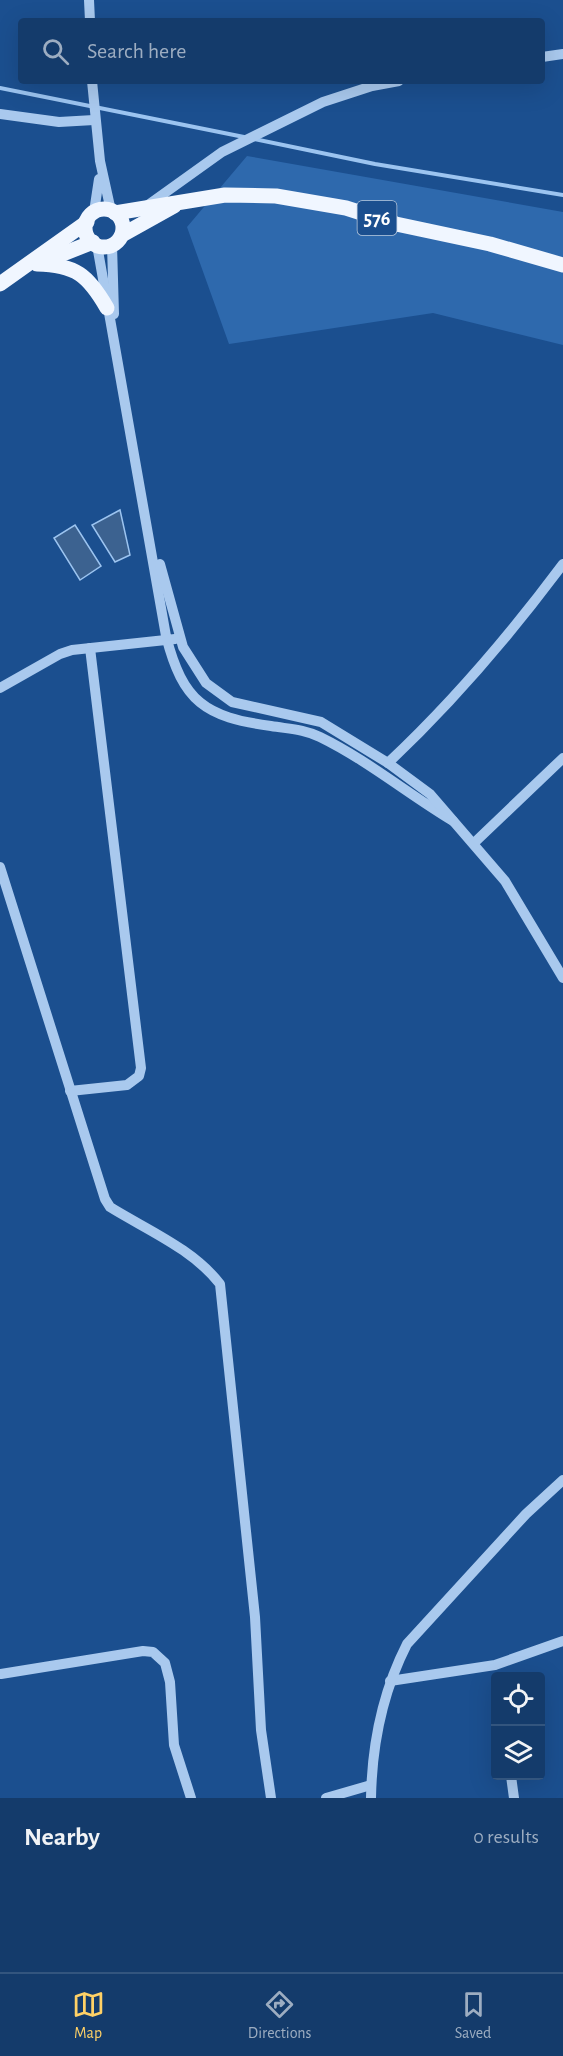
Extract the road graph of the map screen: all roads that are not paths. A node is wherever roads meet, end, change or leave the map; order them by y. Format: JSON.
{"nodes":[{"id":1,"x":89,"y":0,"type":"edge"},
{"id":2,"x":90,"y":18,"type":"edge"},
{"id":3,"x":563,"y":54,"type":"edge"},
{"id":4,"x":545,"y":57,"type":"edge"},
{"id":5,"x":92,"y":84,"type":"edge"},
{"id":6,"x":383,"y":84,"type":"edge"},
{"id":7,"x":0,"y":114,"type":"edge"},
{"id":8,"x":94,"y":120,"type":"junction"},
{"id":9,"x":100,"y":161,"type":"junction"},
{"id":10,"x":188,"y":199,"type":"junction"},
{"id":11,"x":148,"y":206,"type":"junction"},
{"id":12,"x":113,"y":212,"type":"junction"},
{"id":13,"x":91,"y":217,"type":"junction"},
{"id":14,"x":106,"y":242,"type":"junction"},
{"id":15,"x":37,"y":264,"type":"junction"},
{"id":16,"x":563,"y":265,"type":"edge"},
{"id":17,"x":20,"y":270,"type":"junction"},
{"id":18,"x":0,"y":284,"type":"edge"},
{"id":19,"x":107,"y":308,"type":"junction"},
{"id":20,"x":115,"y":347,"type":"junction"},
{"id":21,"x":144,"y":508,"type":"junction"},
{"id":22,"x":563,"y":564,"type":"edge"},
{"id":23,"x":181,"y":638,"type":"junction"},
{"id":24,"x":168,"y":641,"type":"junction"},
{"id":25,"x":90,"y":648,"type":"junction"},
{"id":26,"x":0,"y":688,"type":"edge"},
{"id":27,"x":563,"y":758,"type":"edge"},
{"id":28,"x":388,"y":763,"type":"junction"},
{"id":29,"x":453,"y":821,"type":"junction"},
{"id":30,"x":474,"y":843,"type":"junction"},
{"id":31,"x":0,"y":867,"type":"edge"},
{"id":32,"x":563,"y":978,"type":"edge"},
{"id":33,"x":70,"y":1091,"type":"junction"},
{"id":34,"x":563,"y":1480,"type":"edge"},
{"id":35,"x":563,"y":1641,"type":"edge"},
{"id":36,"x":495,"y":1665,"type":"junction"},
{"id":37,"x":496,"y":1672,"type":"edge"},
{"id":38,"x":1,"y":1674,"type":"edge"},
{"id":39,"x":390,"y":1681,"type":"junction"},
{"id":40,"x":512,"y":1780,"type":"edge"},
{"id":41,"x":371,"y":1785,"type":"junction"},
{"id":42,"x":191,"y":1798,"type":"edge"},
{"id":43,"x":271,"y":1798,"type":"edge"},
{"id":44,"x":326,"y":1798,"type":"edge"},
{"id":45,"x":370,"y":1798,"type":"edge"},
{"id":46,"x":514,"y":1798,"type":"edge"}],
"edges":[{"from":1,"to":2,"type":"street"},
{"from":3,"to":4,"type":"street"},
{"from":5,"to":8,"type":"street"},
{"from":6,"to":11,"type":"street"},
{"from":7,"to":8,"type":"street"},
{"from":8,"to":9,"type":"street"},
{"from":9,"to":12,"type":"street"},
{"from":9,"to":13,"type":"street"},
{"from":10,"to":11,"type":"main road"},
{"from":10,"to":14,"type":"main road"},
{"from":10,"to":16,"type":"main road","number":"576"},
{"from":11,"to":12,"type":"main road"},
{"from":12,"to":13,"type":"main road"},
{"from":12,"to":14,"type":"main road"},
{"from":13,"to":14,"type":"main road"},
{"from":13,"to":17,"type":"main road"},
{"from":14,"to":15,"type":"main road"},
{"from":14,"to":19,"type":"street"},
{"from":14,"to":20,"type":"street"},
{"from":15,"to":17,"type":"main road"},
{"from":15,"to":19,"type":"main road"},
{"from":17,"to":18,"type":"main road"},
{"from":19,"to":20,"type":"street"},
{"from":20,"to":21,"type":"street"},
{"from":21,"to":23,"type":"street"},
{"from":21,"to":24,"type":"street"},
{"from":22,"to":28,"type":"street"},
{"from":23,"to":24,"type":"street"},
{"from":23,"to":28,"type":"street"},
{"from":24,"to":25,"type":"street"},
{"from":24,"to":29,"type":"street"},
{"from":25,"to":26,"type":"street"},
{"from":25,"to":33,"type":"street"},
{"from":27,"to":30,"type":"street"},
{"from":28,"to":29,"type":"street"},
{"from":29,"to":30,"type":"street"},
{"from":30,"to":32,"type":"street"},
{"from":31,"to":33,"type":"street"},
{"from":33,"to":43,"type":"street"},
{"from":34,"to":39,"type":"street"},
{"from":35,"to":36,"type":"street"},
{"from":36,"to":37,"type":"street"},
{"from":36,"to":39,"type":"street"},
{"from":38,"to":42,"type":"street"},
{"from":39,"to":41,"type":"street"},
{"from":40,"to":46,"type":"street"},
{"from":41,"to":44,"type":"street"},
{"from":41,"to":45,"type":"street"}]}
